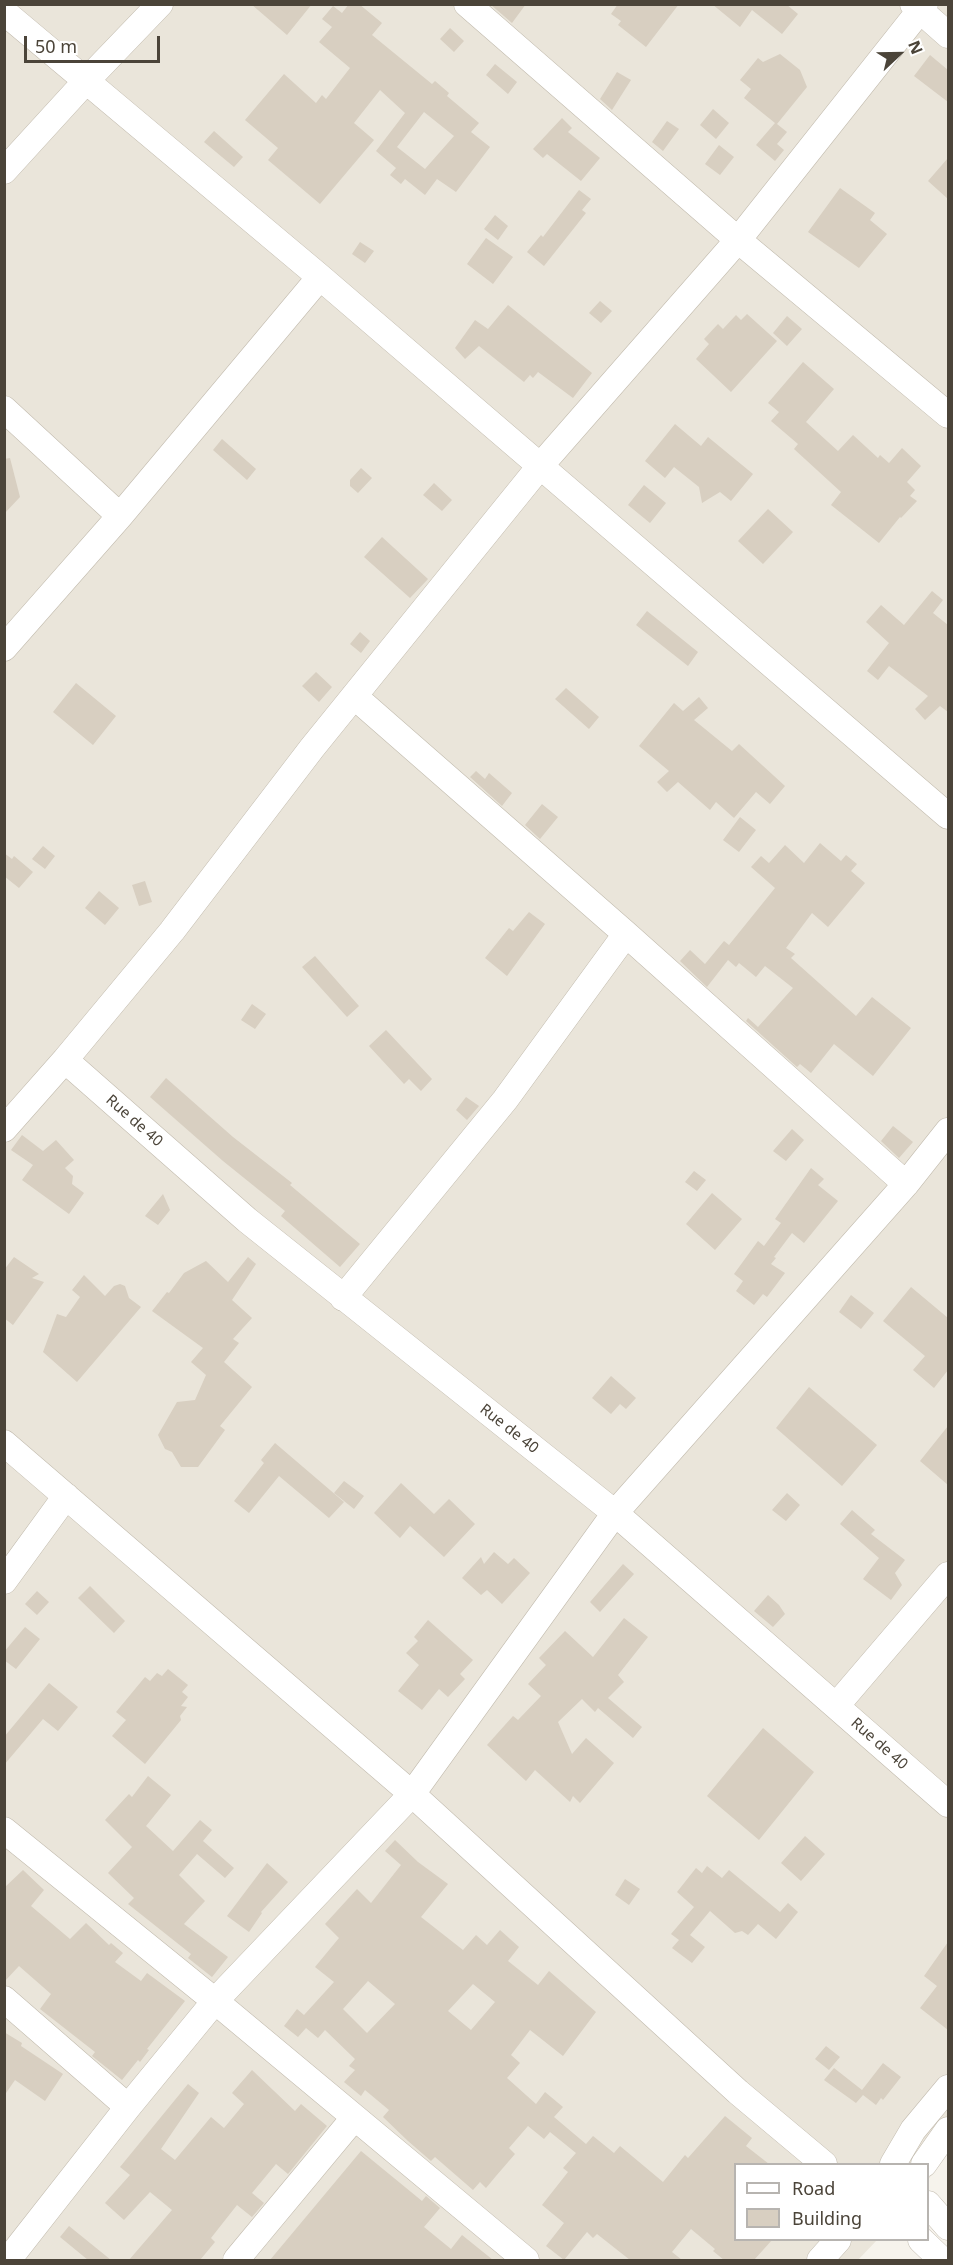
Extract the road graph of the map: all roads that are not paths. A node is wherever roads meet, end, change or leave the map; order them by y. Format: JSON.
{"nodes":[{"id":1,"x":160,"y":4,"type":"edge"},
{"id":2,"x":467,"y":4,"type":"edge"},
{"id":3,"x":919,"y":6,"type":"edge"},
{"id":4,"x":4,"y":12,"type":"edge"},
{"id":5,"x":948,"y":35,"type":"edge"},
{"id":6,"x":87,"y":80,"type":"junction"},
{"id":7,"x":4,"y":171,"type":"edge"},
{"id":8,"x":738,"y":240,"type":"junction"},
{"id":9,"x":320,"y":277,"type":"junction"},
{"id":10,"x":4,"y":409,"type":"edge"},
{"id":11,"x":948,"y":415,"type":"edge"},
{"id":12,"x":541,"y":465,"type":"junction"},
{"id":13,"x":120,"y":516,"type":"junction"},
{"id":14,"x":4,"y":648,"type":"edge"},
{"id":15,"x":354,"y":696,"type":"junction"},
{"id":16,"x":948,"y":816,"type":"edge"},
{"id":17,"x":626,"y":934,"type":"junction"},
{"id":18,"x":65,"y":1060,"type":"junction"},
{"id":19,"x":4,"y":1129,"type":"edge"},
{"id":20,"x":948,"y":1131,"type":"edge"},
{"id":21,"x":906,"y":1184,"type":"junction"},
{"id":22,"x":343,"y":1298,"type":"junction"},
{"id":23,"x":4,"y":1443,"type":"edge"},
{"id":24,"x":66,"y":1497,"type":"junction"},
{"id":25,"x":615,"y":1513,"type":"junction"},
{"id":26,"x":948,"y":1575,"type":"edge"},
{"id":27,"x":4,"y":1581,"type":"edge"},
{"id":28,"x":836,"y":1706,"type":"junction"},
{"id":29,"x":412,"y":1794,"type":"junction"},
{"id":30,"x":948,"y":1804,"type":"edge"},
{"id":31,"x":4,"y":1830,"type":"edge"},
{"id":32,"x":4,"y":1999,"type":"edge"},
{"id":33,"x":215,"y":2001,"type":"junction"},
{"id":34,"x":948,"y":2088,"type":"edge"},
{"id":35,"x":128,"y":2107,"type":"junction"},
{"id":36,"x":354,"y":2118,"type":"junction"},
{"id":37,"x":948,"y":2130,"type":"edge"},
{"id":38,"x":823,"y":2163,"type":"edge"},
{"id":39,"x":894,"y":2163,"type":"edge"},
{"id":40,"x":925,"y":2163,"type":"edge"},
{"id":41,"x":929,"y":2206,"type":"edge"},
{"id":42,"x":948,"y":2227,"type":"edge"},
{"id":43,"x":837,"y":2241,"type":"edge"},
{"id":44,"x":922,"y":2241,"type":"edge"},
{"id":45,"x":511,"y":2256,"type":"edge"},
{"id":46,"x":8,"y":2260,"type":"edge"},
{"id":47,"x":236,"y":2260,"type":"edge"},
{"id":48,"x":820,"y":2260,"type":"edge"},
{"id":49,"x":942,"y":2260,"type":"edge"}],
"edges":[{"from":1,"to":6,"type":"street"},
{"from":2,"to":8,"type":"street"},
{"from":3,"to":5,"type":"street"},
{"from":3,"to":8,"type":"street"},
{"from":4,"to":6,"type":"street"},
{"from":6,"to":7,"type":"street"},
{"from":6,"to":9,"type":"street"},
{"from":8,"to":11,"type":"street"},
{"from":8,"to":12,"type":"street"},
{"from":9,"to":12,"type":"street"},
{"from":9,"to":13,"type":"street"},
{"from":10,"to":13,"type":"street"},
{"from":12,"to":15,"type":"street"},
{"from":12,"to":16,"type":"street"},
{"from":13,"to":14,"type":"street"},
{"from":15,"to":17,"type":"street"},
{"from":15,"to":18,"type":"street"},
{"from":17,"to":21,"type":"street"},
{"from":17,"to":22,"type":"street"},
{"from":18,"to":19,"type":"street"},
{"from":18,"to":22,"type":"street","name":"Rue de 40"},
{"from":20,"to":21,"type":"street"},
{"from":21,"to":25,"type":"street"},
{"from":22,"to":25,"type":"street","name":"Rue de 40"},
{"from":23,"to":24,"type":"street"},
{"from":24,"to":27,"type":"street"},
{"from":24,"to":29,"type":"street"},
{"from":25,"to":28,"type":"street","name":"Rue de 40"},
{"from":25,"to":29,"type":"street"},
{"from":26,"to":28,"type":"street"},
{"from":28,"to":30,"type":"street","name":"Rue de 40"},
{"from":29,"to":33,"type":"street"},
{"from":29,"to":38,"type":"street"},
{"from":31,"to":33,"type":"street"},
{"from":32,"to":35,"type":"street"},
{"from":33,"to":35,"type":"street"},
{"from":33,"to":36,"type":"street"},
{"from":34,"to":39,"type":"street"},
{"from":35,"to":46,"type":"street"},
{"from":36,"to":45,"type":"street"},
{"from":36,"to":47,"type":"street"},
{"from":37,"to":40,"type":"street"},
{"from":41,"to":42,"type":"street"},
{"from":43,"to":48,"type":"street"},
{"from":44,"to":49,"type":"street"}]}
